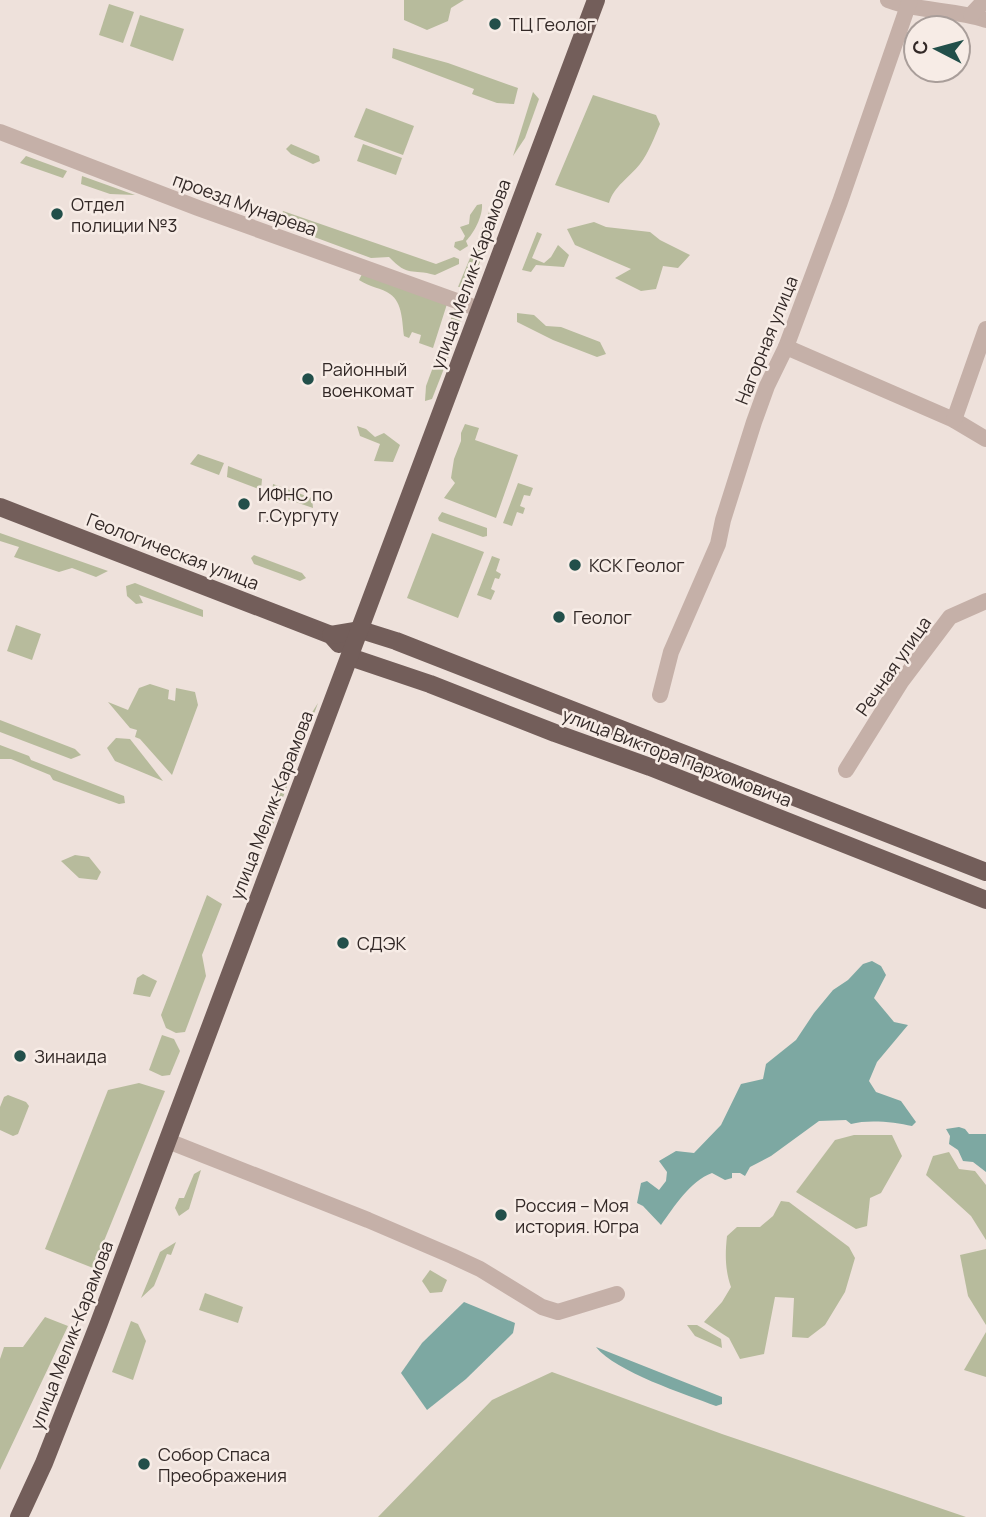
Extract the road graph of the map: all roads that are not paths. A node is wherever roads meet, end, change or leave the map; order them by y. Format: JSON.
{"nodes":[{"id":1,"x":596,"y":0,"type":"edge"},
{"id":2,"x":888,"y":0,"type":"edge"},
{"id":3,"x":985,"y":0,"type":"edge"},
{"id":4,"x":908,"y":4,"type":"edge"},
{"id":5,"x":978,"y":17,"type":"edge"},
{"id":6,"x":0,"y":132,"type":"edge"},
{"id":7,"x":479,"y":309,"type":"junction"},
{"id":8,"x":986,"y":329,"type":"edge"},
{"id":9,"x":786,"y":347,"type":"junction"},
{"id":10,"x":954,"y":420,"type":"junction"},
{"id":11,"x":986,"y":439,"type":"edge"},
{"id":12,"x":0,"y":507,"type":"edge"},
{"id":13,"x":986,"y":601,"type":"edge"},
{"id":14,"x":361,"y":630,"type":"junction"},
{"id":15,"x":331,"y":635,"type":"junction"},
{"id":16,"x":350,"y":657,"type":"junction"},
{"id":17,"x":660,"y":695,"type":"dead end"},
{"id":18,"x":846,"y":770,"type":"dead end"},
{"id":19,"x":742,"y":775,"type":"junction"},
{"id":20,"x":732,"y":798,"type":"junction"},
{"id":21,"x":986,"y":872,"type":"edge"},
{"id":22,"x":986,"y":900,"type":"edge"},
{"id":23,"x":168,"y":1141,"type":"junction"},
{"id":24,"x":617,"y":1294,"type":"dead end"},
{"id":25,"x":19,"y":1517,"type":"edge"}],
"edges":[{"from":1,"to":7,"type":"main road","name":"улица Мелик-Карамова"},
{"from":2,"to":4,"type":"street"},
{"from":3,"to":5,"type":"street"},
{"from":4,"to":5,"type":"street"},
{"from":4,"to":9,"type":"street","name":"Нагорная улица"},
{"from":6,"to":7,"type":"street","name":"проезд Мунарева"},
{"from":7,"to":14,"type":"main road","name":"улица Мелик-Карамова"},
{"from":8,"to":10,"type":"street"},
{"from":9,"to":10,"type":"street"},
{"from":9,"to":17,"type":"street","name":"Нагорная улица"},
{"from":10,"to":11,"type":"street"},
{"from":12,"to":15,"type":"main road","name":"Геологическая улица"},
{"from":13,"to":18,"type":"street","name":"Речная улица"},
{"from":14,"to":15,"type":"main road"},
{"from":14,"to":16,"type":"main road","name":"улица Мелик-Карамова"},
{"from":14,"to":19,"type":"main road","name":"улица Виктора Пархомовича"},
{"from":15,"to":16,"type":"main road","name":"Геологическая улица"},
{"from":16,"to":20,"type":"main road","name":"улица Виктора Пархомовича"},
{"from":16,"to":23,"type":"main road","name":"улица Мелик-Карамова"},
{"from":19,"to":20,"type":"main road"},
{"from":19,"to":21,"type":"main road","name":"улица Виктора Пархомовича"},
{"from":20,"to":22,"type":"main road","name":"улица Виктора Пархомовича"},
{"from":23,"to":24,"type":"street"},
{"from":23,"to":25,"type":"main road","name":"улица Мелик-Карамова"}]}
